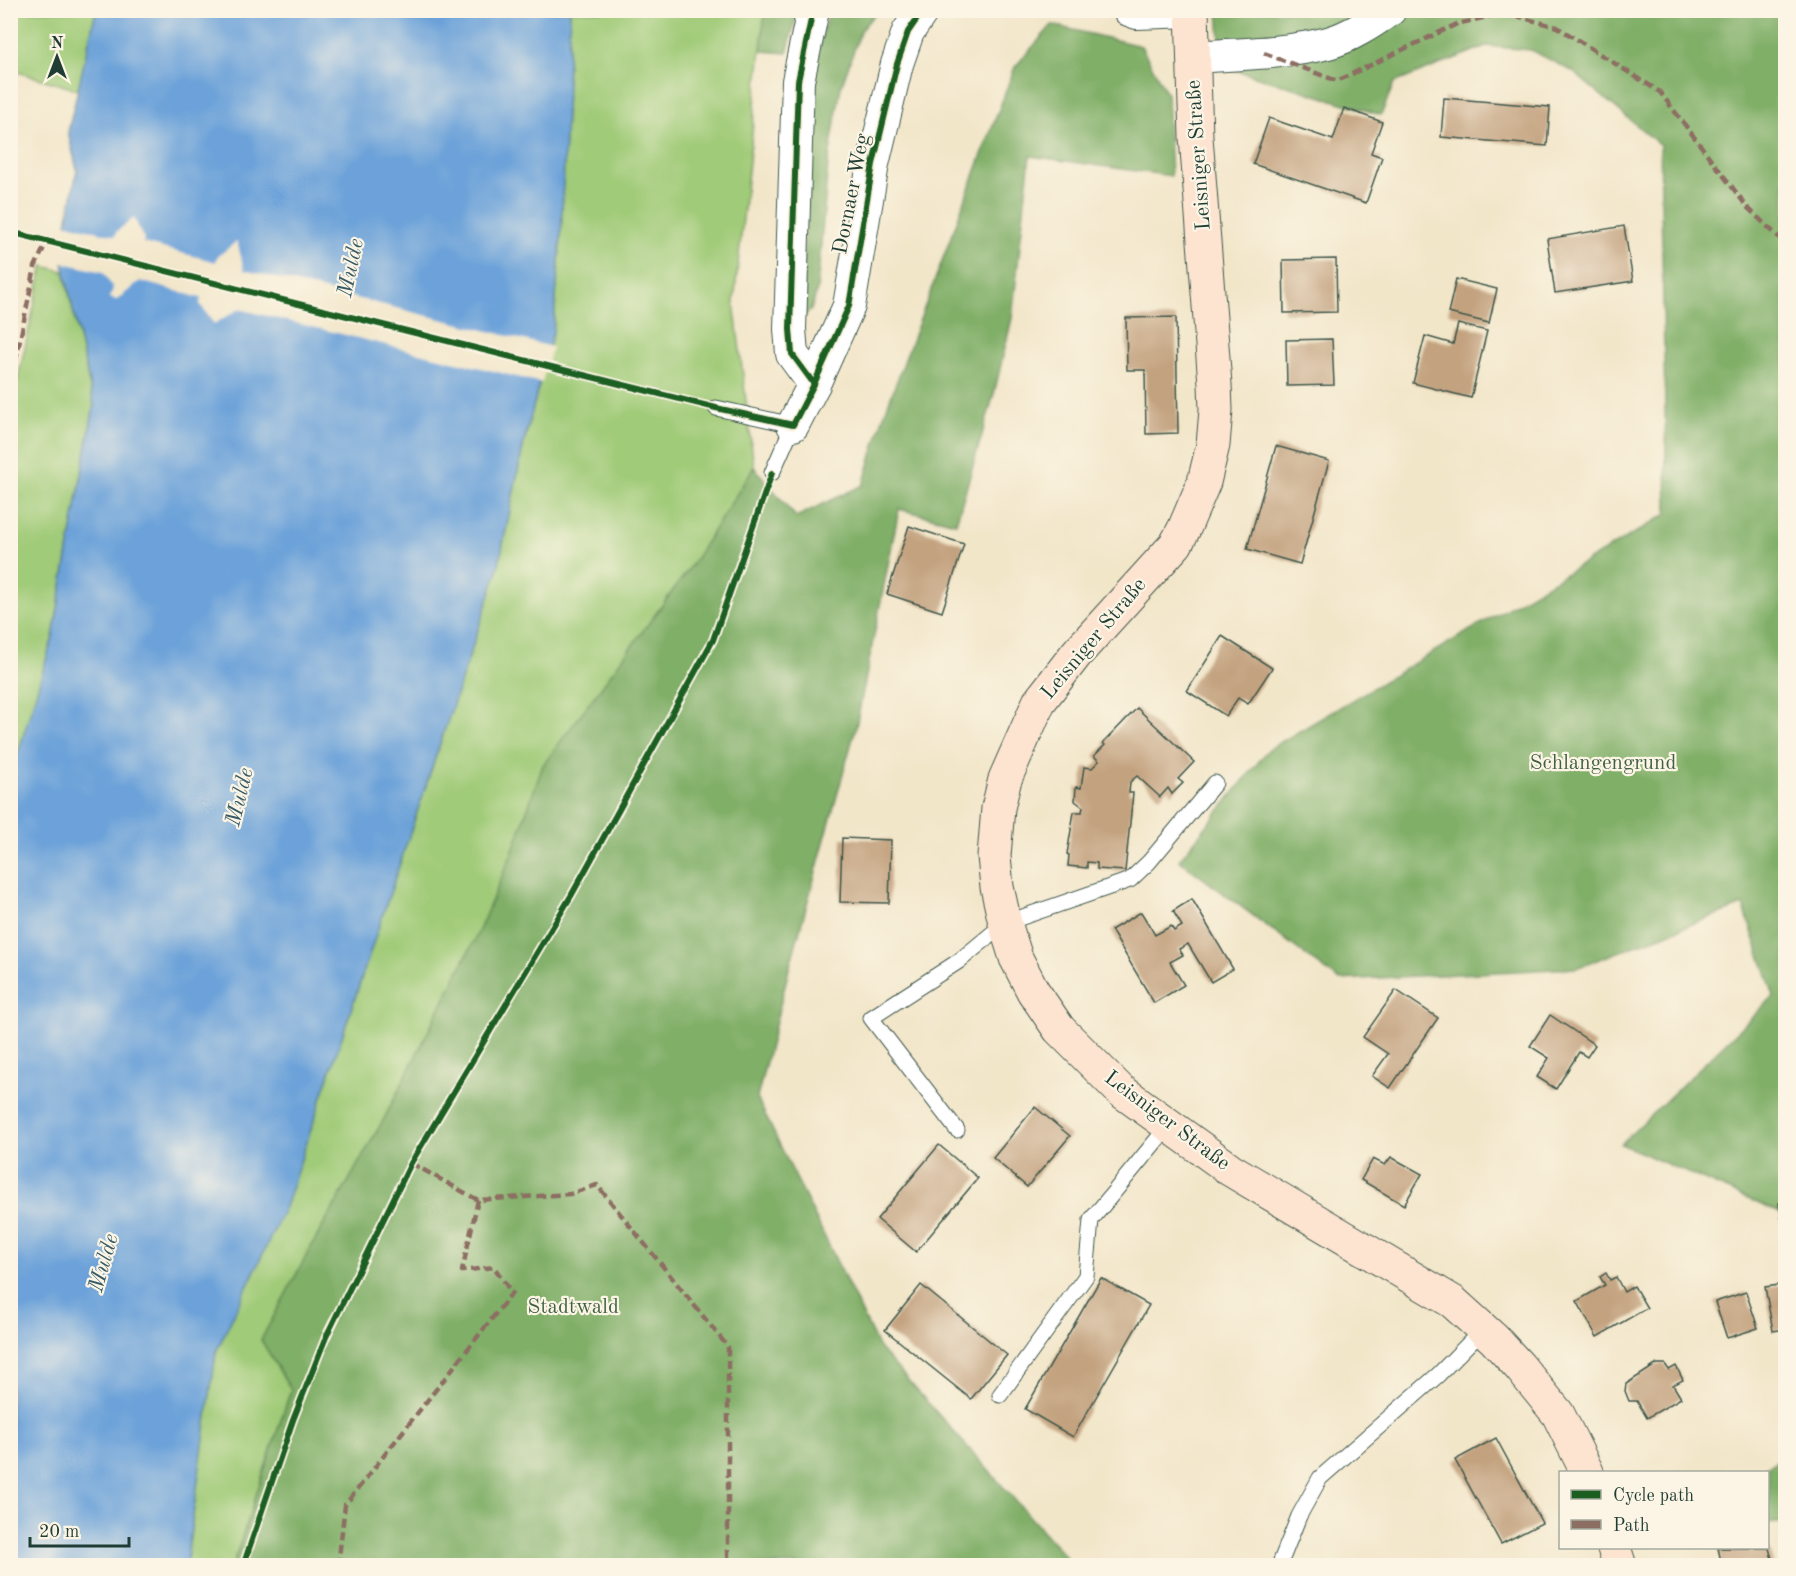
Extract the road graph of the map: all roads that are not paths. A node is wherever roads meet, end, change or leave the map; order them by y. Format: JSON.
{"nodes":[{"id":1,"x":813,"y":10,"type":"edge"},
{"id":2,"x":923,"y":10,"type":"edge"},
{"id":3,"x":1130,"y":10,"type":"edge"},
{"id":4,"x":1192,"y":10,"type":"edge"},
{"id":5,"x":1390,"y":10,"type":"edge"},
{"id":6,"x":1192,"y":57,"type":"junction"},
{"id":7,"x":814,"y":384,"type":"junction"},
{"id":8,"x":716,"y":408,"type":"dead end"},
{"id":9,"x":793,"y":424,"type":"junction"},
{"id":10,"x":772,"y":473,"type":"dead end"},
{"id":11,"x":1215,"y":783,"type":"dead end"},
{"id":12,"x":1005,"y":923,"type":"junction"},
{"id":13,"x":1169,"y":1125,"type":"junction"},
{"id":14,"x":957,"y":1130,"type":"dead end"},
{"id":15,"x":1483,"y":1329,"type":"junction"},
{"id":16,"x":1000,"y":1395,"type":"dead end"},
{"id":17,"x":1586,"y":1471,"type":"edge"},
{"id":18,"x":1614,"y":1549,"type":"edge"},
{"id":19,"x":1279,"y":1566,"type":"edge"},
{"id":20,"x":1620,"y":1566,"type":"edge"}],
"edges":[{"from":1,"to":7,"type":"street"},
{"from":2,"to":7,"type":"street","name":"Dornaer Weg"},
{"from":3,"to":4,"type":"street"},
{"from":4,"to":6,"type":"main road","name":"Leisniger Straße"},
{"from":5,"to":6,"type":"street"},
{"from":6,"to":12,"type":"main road","name":"Leisniger Straße"},
{"from":7,"to":9,"type":"street","name":"Dornaer Weg"},
{"from":8,"to":9,"type":"lane"},
{"from":9,"to":10,"type":"lane"},
{"from":11,"to":12,"type":"lane"},
{"from":12,"to":13,"type":"main road","name":"Leisniger Straße"},
{"from":12,"to":14,"type":"lane"},
{"from":13,"to":15,"type":"main road","name":"Leisniger Straße"},
{"from":13,"to":16,"type":"lane"},
{"from":15,"to":17,"type":"main road","name":"Leisniger Straße"},
{"from":15,"to":19,"type":"lane"},
{"from":18,"to":20,"type":"main road"}]}
